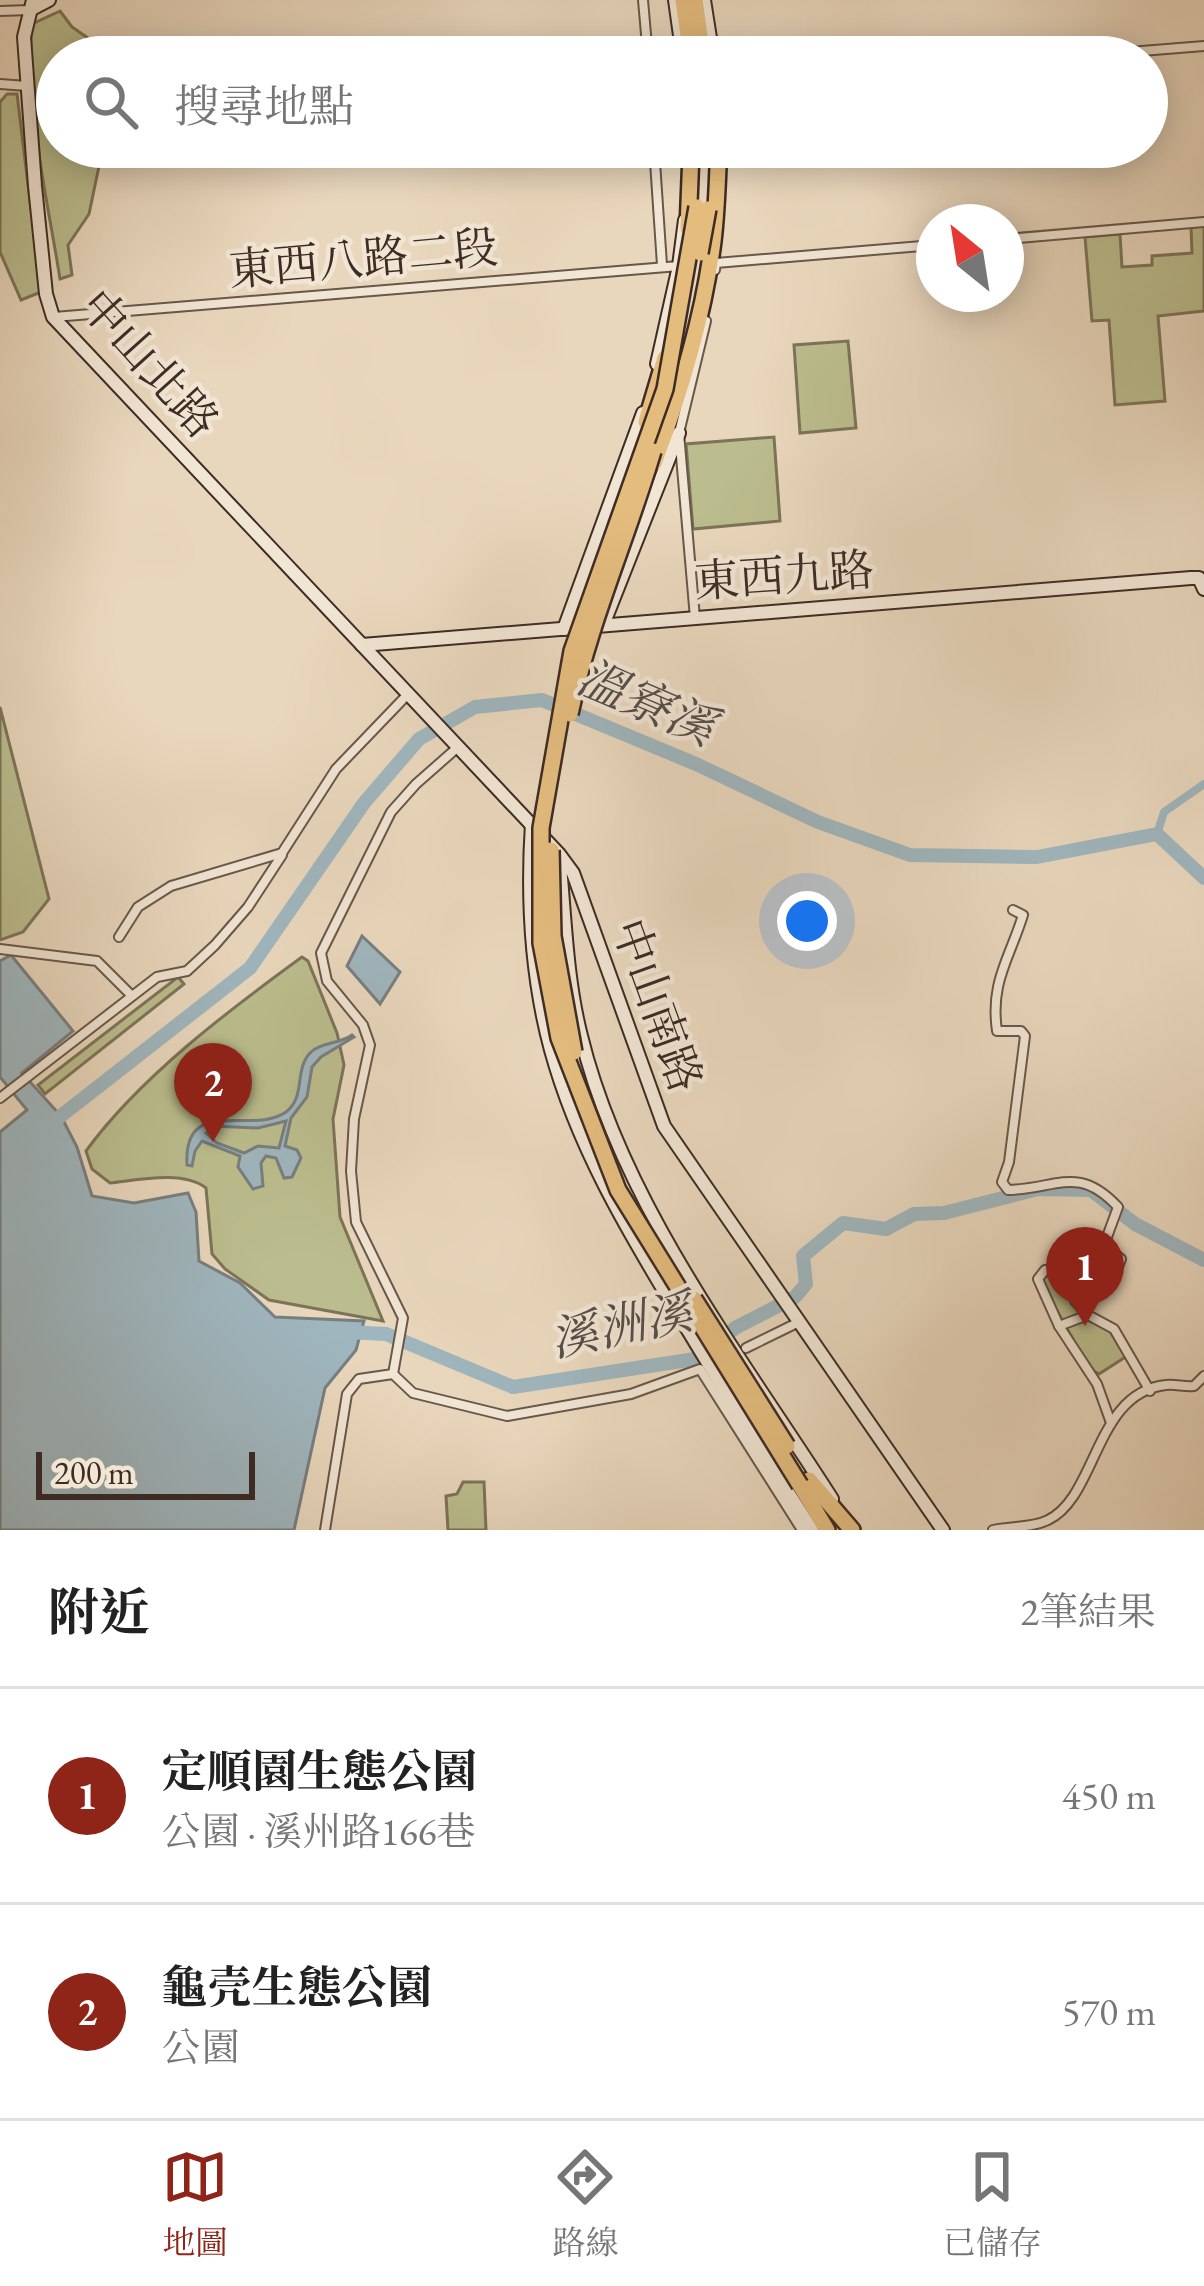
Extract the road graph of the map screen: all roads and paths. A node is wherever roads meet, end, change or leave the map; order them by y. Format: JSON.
{"nodes":[{"id":1,"x":49,"y":0,"type":"edge"},
{"id":2,"x":643,"y":0,"type":"edge"},
{"id":3,"x":679,"y":0,"type":"edge"},
{"id":4,"x":700,"y":0,"type":"edge"},
{"id":5,"x":32,"y":5,"type":"edge"},
{"id":6,"x":0,"y":11,"type":"edge"},
{"id":7,"x":646,"y":36,"type":"edge"},
{"id":8,"x":684,"y":36,"type":"edge"},
{"id":9,"x":702,"y":36,"type":"edge"},
{"id":10,"x":708,"y":36,"type":"edge"},
{"id":11,"x":1204,"y":46,"type":"edge"},
{"id":12,"x":1168,"y":49,"type":"edge"},
{"id":13,"x":0,"y":84,"type":"edge"},
{"id":14,"x":27,"y":86,"type":"junction"},
{"id":15,"x":655,"y":168,"type":"edge"},
{"id":16,"x":691,"y":168,"type":"edge"},
{"id":17,"x":692,"y":168,"type":"edge"},
{"id":18,"x":696,"y":168,"type":"edge"},
{"id":19,"x":707,"y":168,"type":"edge"},
{"id":20,"x":718,"y":168,"type":"edge"},
{"id":21,"x":718,"y":168,"type":"edge"},
{"id":22,"x":703,"y":208,"type":"junction"},
{"id":23,"x":1204,"y":222,"type":"edge"},
{"id":24,"x":1024,"y":237,"type":"edge"},
{"id":25,"x":916,"y":246,"type":"edge"},
{"id":26,"x":716,"y":263,"type":"junction"},
{"id":27,"x":662,"y":265,"type":"junction"},
{"id":28,"x":679,"y":266,"type":"junction"},
{"id":29,"x":53,"y":317,"type":"junction"},
{"id":30,"x":679,"y":433,"type":"junction"},
{"id":31,"x":628,"y":511,"type":"junction"},
{"id":32,"x":1204,"y":589,"type":"edge"},
{"id":33,"x":695,"y":618,"type":"junction"},
{"id":34,"x":603,"y":625,"type":"junction"},
{"id":35,"x":564,"y":629,"type":"junction"},
{"id":36,"x":362,"y":645,"type":"junction"},
{"id":37,"x":410,"y":692,"type":"junction"},
{"id":38,"x":460,"y":746,"type":"junction"},
{"id":39,"x":532,"y":823,"type":"junction"},
{"id":40,"x":283,"y":853,"type":"junction"},
{"id":41,"x":559,"y":854,"type":"junction"},
{"id":42,"x":1013,"y":910,"type":"dead end"},
{"id":43,"x":119,"y":937,"type":"dead end"},
{"id":44,"x":0,"y":949,"type":"edge"},
{"id":45,"x":132,"y":996,"type":"junction"},
{"id":46,"x":0,"y":1098,"type":"edge"},
{"id":47,"x":1076,"y":1276,"type":"junction"},
{"id":48,"x":1088,"y":1315,"type":"junction"},
{"id":49,"x":799,"y":1322,"type":"junction"},
{"id":50,"x":1059,"y":1326,"type":"junction"},
{"id":51,"x":741,"y":1349,"type":"junction"},
{"id":52,"x":393,"y":1374,"type":"junction"},
{"id":53,"x":1204,"y":1376,"type":"edge"},
{"id":54,"x":1150,"y":1390,"type":"junction"},
{"id":55,"x":1111,"y":1423,"type":"junction"},
{"id":56,"x":805,"y":1482,"type":"junction"},
{"id":57,"x":325,"y":1530,"type":"edge"},
{"id":58,"x":802,"y":1530,"type":"edge"},
{"id":59,"x":814,"y":1530,"type":"edge"},
{"id":60,"x":827,"y":1530,"type":"edge"},
{"id":61,"x":839,"y":1530,"type":"edge"},
{"id":62,"x":852,"y":1530,"type":"edge"},
{"id":63,"x":943,"y":1530,"type":"edge"},
{"id":64,"x":993,"y":1530,"type":"edge"}],
"edges":[{"from":1,"to":5,"type":"street"},
{"from":2,"to":7,"type":"street"},
{"from":3,"to":8,"type":"highway"},
{"from":4,"to":9,"type":"highway"},
{"from":4,"to":10,"type":"street"},
{"from":5,"to":6,"type":"street"},
{"from":5,"to":14,"type":"street","name":"中山北路"},
{"from":11,"to":12,"type":"street"},
{"from":13,"to":14,"type":"street"},
{"from":14,"to":29,"type":"street","name":"中山北路"},
{"from":15,"to":27,"type":"street"},
{"from":16,"to":28,"type":"street"},
{"from":17,"to":31,"type":"highway"},
{"from":18,"to":22,"type":"highway"},
{"from":19,"to":22,"type":"highway"},
{"from":20,"to":26,"type":"street"},
{"from":21,"to":31,"type":"highway"},
{"from":22,"to":31,"type":"highway","bridge":true},
{"from":23,"to":24,"type":"street"},
{"from":25,"to":26,"type":"street"},
{"from":26,"to":30,"type":"street"},
{"from":27,"to":28,"type":"street","name":"東西八路二段"},
{"from":27,"to":29,"type":"street","name":"東西八路二段"},
{"from":28,"to":35,"type":"street"},
{"from":29,"to":36,"type":"street","name":"中山北路"},
{"from":30,"to":33,"type":"street"},
{"from":30,"to":34,"type":"street"},
{"from":31,"to":56,"type":"highway","bridge":true},
{"from":32,"to":33,"type":"street","name":"東西九路"},
{"from":33,"to":34,"type":"street","name":"東西九路"},
{"from":34,"to":35,"type":"street","name":"東西九路"},
{"from":35,"to":36,"type":"street","name":"東西九路"},
{"from":36,"to":37,"type":"street","name":"中山北路"},
{"from":37,"to":38,"type":"street","name":"中山北路"},
{"from":37,"to":40,"type":"street"},
{"from":38,"to":39,"type":"street","name":"中山南路"},
{"from":38,"to":52,"type":"street"},
{"from":39,"to":41,"type":"street","name":"中山南路"},
{"from":39,"to":59,"type":"street"},
{"from":40,"to":43,"type":"street"},
{"from":40,"to":45,"type":"street"},
{"from":41,"to":49,"type":"street","name":"中山南路"},
{"from":41,"to":51,"type":"street","bridge":true},
{"from":42,"to":47,"type":"street"},
{"from":44,"to":45,"type":"street"},
{"from":45,"to":46,"type":"street"},
{"from":47,"to":48,"type":"street"},
{"from":47,"to":50,"type":"street"},
{"from":48,"to":50,"type":"street"},
{"from":48,"to":54,"type":"street"},
{"from":49,"to":51,"type":"street"},
{"from":49,"to":63,"type":"street"},
{"from":50,"to":55,"type":"street"},
{"from":51,"to":62,"type":"street"},
{"from":52,"to":57,"type":"street"},
{"from":52,"to":58,"type":"street"},
{"from":53,"to":54,"type":"street"},
{"from":54,"to":55,"type":"street"},
{"from":55,"to":64,"type":"street"},
{"from":56,"to":59,"type":"highway"},
{"from":56,"to":60,"type":"highway"},
{"from":56,"to":61,"type":"highway"},
{"from":56,"to":62,"type":"highway"}]}
